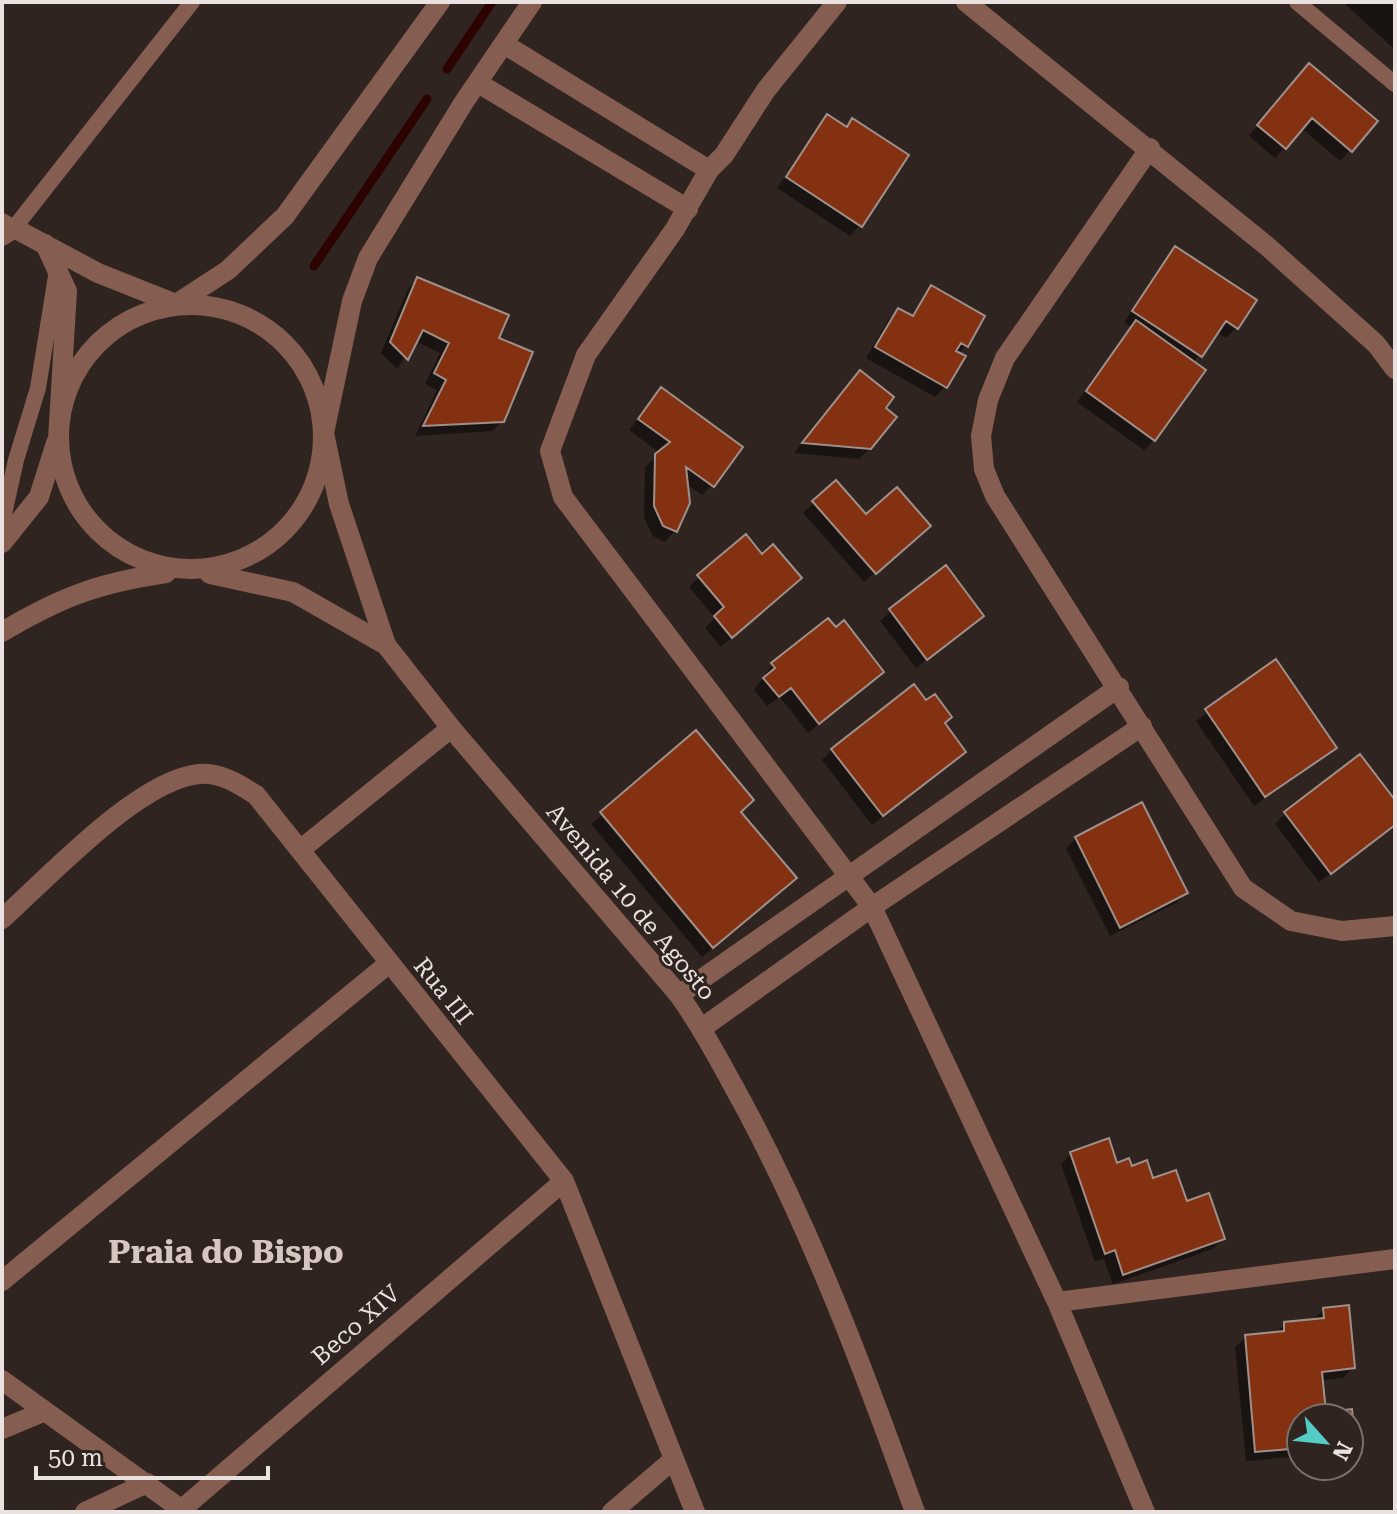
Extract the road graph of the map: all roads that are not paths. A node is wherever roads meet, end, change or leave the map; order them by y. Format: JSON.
{"nodes":[{"id":1,"x":192,"y":2,"type":"edge"},
{"id":2,"x":440,"y":2,"type":"edge"},
{"id":3,"x":532,"y":2,"type":"edge"},
{"id":4,"x":837,"y":2,"type":"edge"},
{"id":5,"x":966,"y":2,"type":"edge"},
{"id":6,"x":1297,"y":2,"type":"edge"},
{"id":7,"x":504,"y":44,"type":"junction"},
{"id":8,"x":478,"y":83,"type":"junction"},
{"id":9,"x":1395,"y":84,"type":"edge"},
{"id":10,"x":1150,"y":148,"type":"junction"},
{"id":11,"x":709,"y":170,"type":"junction"},
{"id":12,"x":688,"y":209,"type":"junction"},
{"id":13,"x":6,"y":228,"type":"edge"},
{"id":14,"x":45,"y":244,"type":"junction"},
{"id":15,"x":57,"y":270,"type":"junction"},
{"id":16,"x":176,"y":304,"type":"junction"},
{"id":17,"x":1395,"y":369,"type":"edge"},
{"id":18,"x":324,"y":433,"type":"junction"},
{"id":19,"x":58,"y":439,"type":"junction"},
{"id":20,"x":2,"y":523,"type":"edge"},
{"id":21,"x":2,"y":543,"type":"edge"},
{"id":22,"x":183,"y":570,"type":"junction"},
{"id":23,"x":2,"y":632,"type":"edge"},
{"id":24,"x":386,"y":645,"type":"junction"},
{"id":25,"x":1119,"y":687,"type":"junction"},
{"id":26,"x":1142,"y":726,"type":"junction"},
{"id":27,"x":451,"y":728,"type":"junction"},
{"id":28,"x":300,"y":850,"type":"junction"},
{"id":29,"x":850,"y":877,"type":"junction"},
{"id":30,"x":872,"y":907,"type":"junction"},
{"id":31,"x":2,"y":919,"type":"edge"},
{"id":32,"x":1395,"y":926,"type":"edge"},
{"id":33,"x":388,"y":964,"type":"junction"},
{"id":34,"x":679,"y":995,"type":"junction"},
{"id":35,"x":702,"y":1028,"type":"junction"},
{"id":36,"x":564,"y":1181,"type":"junction"},
{"id":37,"x":1395,"y":1259,"type":"edge"},
{"id":38,"x":2,"y":1281,"type":"edge"},
{"id":39,"x":1057,"y":1302,"type":"junction"},
{"id":40,"x":2,"y":1380,"type":"edge"},
{"id":41,"x":43,"y":1412,"type":"junction"},
{"id":42,"x":2,"y":1429,"type":"edge"},
{"id":43,"x":674,"y":1459,"type":"junction"},
{"id":44,"x":147,"y":1483,"type":"junction"},
{"id":45,"x":183,"y":1511,"type":"edge"},
{"id":46,"x":85,"y":1512,"type":"edge"},
{"id":47,"x":612,"y":1512,"type":"edge"},
{"id":48,"x":695,"y":1512,"type":"edge"},
{"id":49,"x":915,"y":1512,"type":"edge"},
{"id":50,"x":1145,"y":1512,"type":"edge"}],
"edges":[{"from":1,"to":13,"type":"lane"},
{"from":2,"to":16,"type":"street"},
{"from":3,"to":7,"type":"street"},
{"from":4,"to":11,"type":"street"},
{"from":5,"to":10,"type":"street"},
{"from":6,"to":9,"type":"lane"},
{"from":7,"to":8,"type":"street"},
{"from":7,"to":11,"type":"street"},
{"from":8,"to":12,"type":"street"},
{"from":8,"to":18,"type":"street"},
{"from":10,"to":17,"type":"street"},
{"from":10,"to":25,"type":"street"},
{"from":11,"to":12,"type":"street"},
{"from":12,"to":29,"type":"street"},
{"from":13,"to":14,"type":"street"},
{"from":14,"to":15,"type":"street"},
{"from":14,"to":16,"type":"street"},
{"from":15,"to":19,"type":"street"},
{"from":15,"to":20,"type":"lane"},
{"from":16,"to":18,"type":"street"},
{"from":16,"to":19,"type":"street"},
{"from":18,"to":22,"type":"street"},
{"from":18,"to":24,"type":"street","name":"Avenida 10 de Agosto"},
{"from":19,"to":21,"type":"street"},
{"from":19,"to":22,"type":"street"},
{"from":22,"to":23,"type":"street"},
{"from":22,"to":24,"type":"street"},
{"from":24,"to":27,"type":"street","name":"Avenida 10 de Agosto"},
{"from":25,"to":26,"type":"street"},
{"from":25,"to":29,"type":"street"},
{"from":26,"to":30,"type":"street"},
{"from":26,"to":32,"type":"street"},
{"from":27,"to":28,"type":"street"},
{"from":27,"to":34,"type":"street","name":"Avenida 10 de Agosto"},
{"from":28,"to":31,"type":"street","name":"Rua III"},
{"from":28,"to":33,"type":"street","name":"Rua III"},
{"from":29,"to":30,"type":"street"},
{"from":29,"to":34,"type":"street"},
{"from":30,"to":35,"type":"street"},
{"from":30,"to":39,"type":"street"},
{"from":33,"to":36,"type":"street","name":"Rua III"},
{"from":33,"to":38,"type":"street"},
{"from":34,"to":35,"type":"street","name":"Avenida 10 de Agosto"},
{"from":35,"to":49,"type":"street","name":"Avenida 10 de Agosto"},
{"from":36,"to":43,"type":"street","name":"Rua III"},
{"from":36,"to":45,"type":"street","name":"Beco XIV"},
{"from":37,"to":39,"type":"street"},
{"from":39,"to":50,"type":"street"},
{"from":40,"to":41,"type":"street"},
{"from":41,"to":42,"type":"street"},
{"from":41,"to":44,"type":"street"},
{"from":43,"to":47,"type":"street"},
{"from":43,"to":48,"type":"street","name":"Rua III"},
{"from":44,"to":45,"type":"street"},
{"from":44,"to":46,"type":"street"}]}
